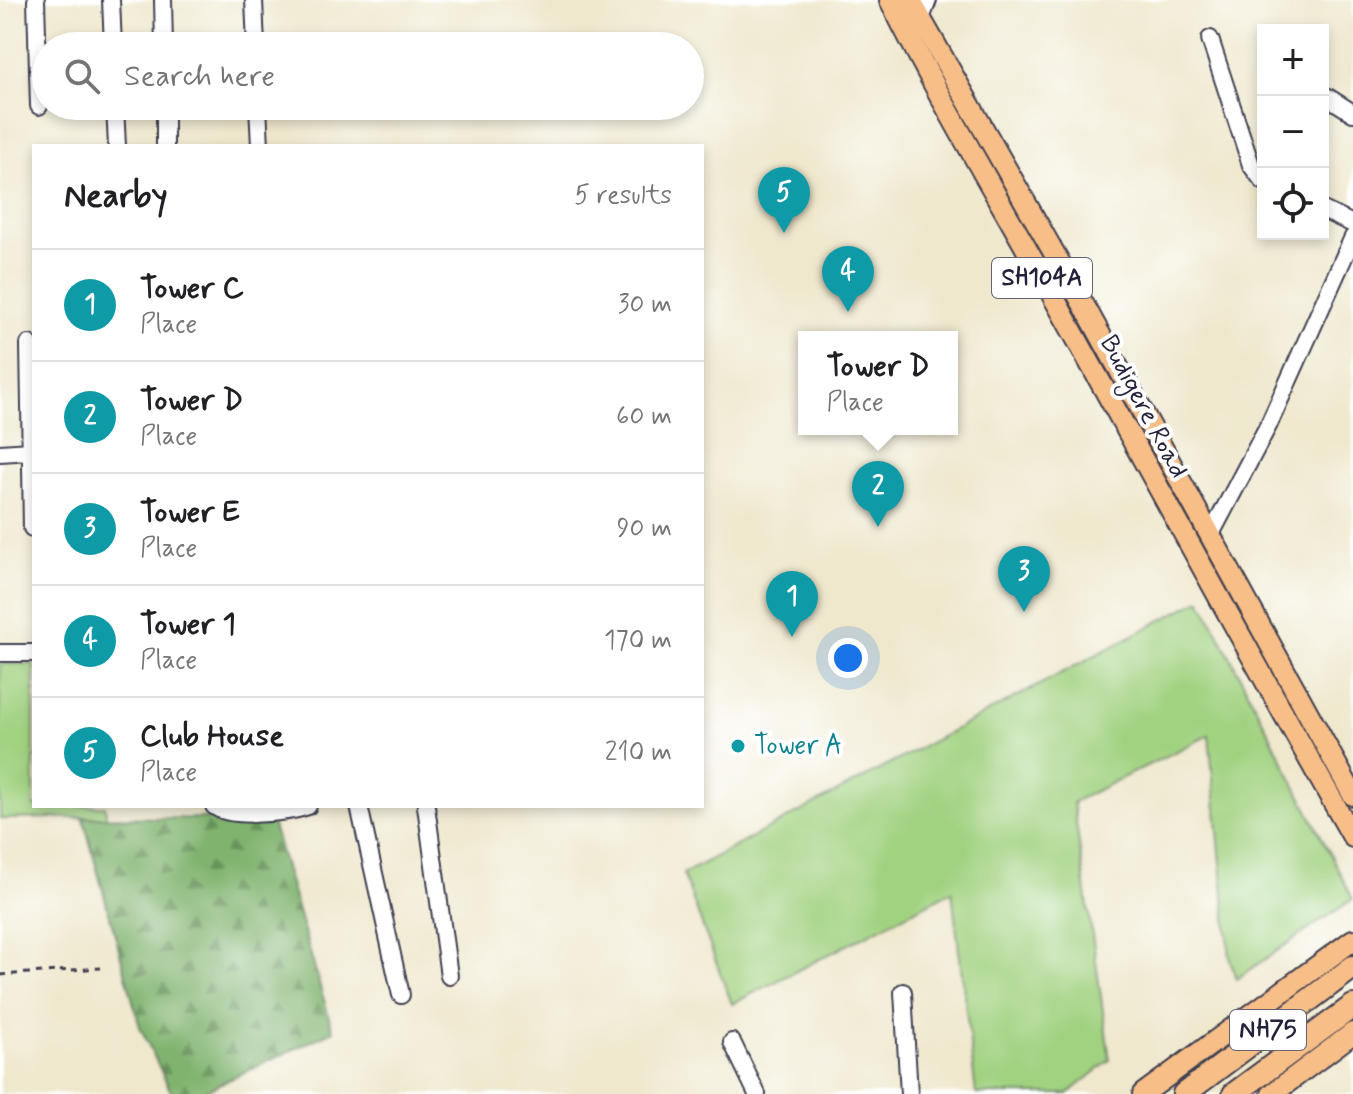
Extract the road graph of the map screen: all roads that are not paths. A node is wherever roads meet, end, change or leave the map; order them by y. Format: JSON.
{"nodes":[{"id":1,"x":36,"y":0,"type":"edge"},
{"id":2,"x":111,"y":0,"type":"edge"},
{"id":3,"x":163,"y":0,"type":"edge"},
{"id":4,"x":254,"y":0,"type":"edge"},
{"id":5,"x":890,"y":0,"type":"edge"},
{"id":6,"x":910,"y":0,"type":"edge"},
{"id":7,"x":924,"y":9,"type":"edge"},
{"id":8,"x":37,"y":32,"type":"edge"},
{"id":9,"x":112,"y":32,"type":"edge"},
{"id":10,"x":164,"y":32,"type":"edge"},
{"id":11,"x":255,"y":32,"type":"edge"},
{"id":12,"x":1210,"y":39,"type":"dead end"},
{"id":13,"x":1326,"y":96,"type":"edge"},
{"id":14,"x":1353,"y":113,"type":"edge"},
{"id":15,"x":116,"y":120,"type":"edge"},
{"id":16,"x":165,"y":120,"type":"edge"},
{"id":17,"x":259,"y":120,"type":"edge"},
{"id":18,"x":117,"y":144,"type":"edge"},
{"id":19,"x":165,"y":144,"type":"edge"},
{"id":20,"x":260,"y":144,"type":"edge"},
{"id":21,"x":1257,"y":173,"type":"edge"},
{"id":22,"x":1329,"y":213,"type":"edge"},
{"id":23,"x":1353,"y":224,"type":"edge"},
{"id":24,"x":1353,"y":237,"type":"edge"},
{"id":25,"x":29,"y":344,"type":"dead end"},
{"id":26,"x":31,"y":451,"type":"junction"},
{"id":27,"x":0,"y":453,"type":"edge"},
{"id":28,"x":32,"y":528,"type":"edge"},
{"id":29,"x":1210,"y":536,"type":"junction"},
{"id":30,"x":0,"y":653,"type":"edge"},
{"id":31,"x":32,"y":653,"type":"edge"},
{"id":32,"x":1353,"y":795,"type":"edge"},
{"id":33,"x":217,"y":808,"type":"edge"},
{"id":34,"x":289,"y":808,"type":"edge"},
{"id":35,"x":359,"y":808,"type":"edge"},
{"id":36,"x":426,"y":808,"type":"edge"},
{"id":37,"x":1353,"y":837,"type":"edge"},
{"id":38,"x":1353,"y":940,"type":"edge"},
{"id":39,"x":1353,"y":967,"type":"edge"},
{"id":40,"x":449,"y":976,"type":"dead end"},
{"id":41,"x":903,"y":992,"type":"dead end"},
{"id":42,"x":401,"y":995,"type":"dead end"},
{"id":43,"x":1353,"y":1006,"type":"edge"},
{"id":44,"x":1353,"y":1033,"type":"edge"},
{"id":45,"x":732,"y":1042,"type":"dead end"},
{"id":46,"x":1281,"y":1091,"type":"edge"},
{"id":47,"x":757,"y":1094,"type":"edge"},
{"id":48,"x":909,"y":1094,"type":"edge"},
{"id":49,"x":1143,"y":1094,"type":"edge"},
{"id":50,"x":1184,"y":1094,"type":"edge"},
{"id":51,"x":1234,"y":1094,"type":"edge"}],
"edges":[{"from":1,"to":8,"type":"street"},
{"from":2,"to":9,"type":"street"},
{"from":3,"to":10,"type":"street"},
{"from":4,"to":11,"type":"street"},
{"from":5,"to":37,"type":"main road","name":"Budigere Road","number":"SH104A"},
{"from":6,"to":7,"type":"main road","name":"Budigere Road","number":"SH104A"},
{"from":7,"to":29,"type":"main road","name":"Budigere Road","number":"SH104A"},
{"from":12,"to":21,"type":"street"},
{"from":13,"to":14,"type":"street"},
{"from":15,"to":18,"type":"street"},
{"from":16,"to":19,"type":"street"},
{"from":17,"to":20,"type":"street"},
{"from":22,"to":23,"type":"street"},
{"from":24,"to":29,"type":"street"},
{"from":25,"to":26,"type":"street"},
{"from":26,"to":27,"type":"street"},
{"from":26,"to":28,"type":"street"},
{"from":29,"to":32,"type":"main road","name":"Budigere Road","number":"SH104A"},
{"from":30,"to":31,"type":"street"},
{"from":33,"to":34,"type":"street"},
{"from":35,"to":42,"type":"street"},
{"from":36,"to":40,"type":"street"},
{"from":38,"to":49,"type":"main road"},
{"from":39,"to":50,"type":"highway","number":"NH75"},
{"from":41,"to":48,"type":"street"},
{"from":43,"to":51,"type":"highway","number":"NH75"},
{"from":44,"to":46,"type":"main road"},
{"from":45,"to":47,"type":"street"}]}
